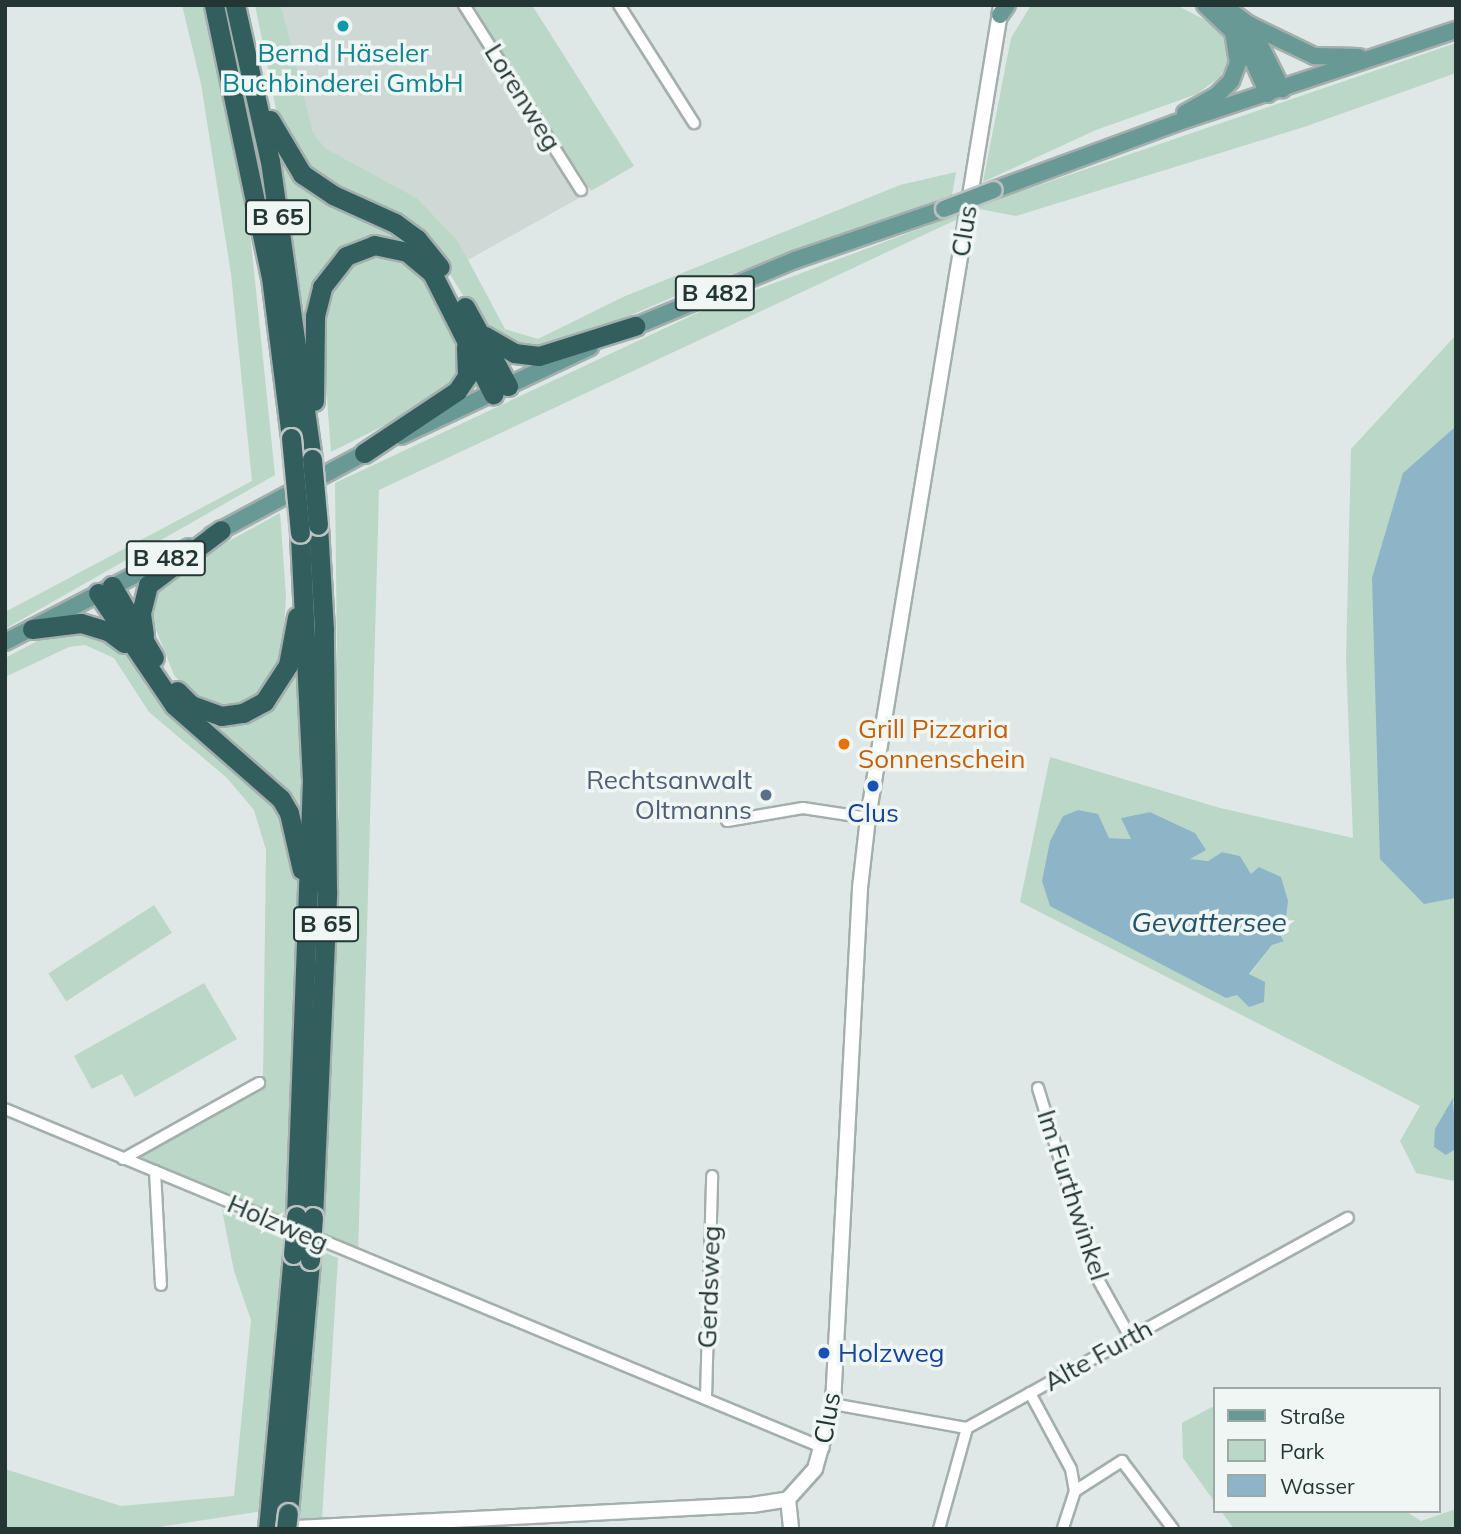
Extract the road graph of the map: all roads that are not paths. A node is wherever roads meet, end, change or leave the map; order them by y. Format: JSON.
{"nodes":[{"id":1,"x":214,"y":5,"type":"edge"},
{"id":2,"x":235,"y":5,"type":"edge"},
{"id":3,"x":464,"y":5,"type":"edge"},
{"id":4,"x":619,"y":5,"type":"edge"},
{"id":5,"x":1205,"y":5,"type":"edge"},
{"id":6,"x":1222,"y":5,"type":"edge"},
{"id":7,"x":1003,"y":8,"type":"edge"},
{"id":8,"x":1250,"y":25,"type":"junction"},
{"id":9,"x":1232,"y":26,"type":"junction"},
{"id":10,"x":1456,"y":30,"type":"edge"},
{"id":11,"x":1371,"y":58,"type":"junction"},
{"id":12,"x":253,"y":83,"type":"junction"},
{"id":13,"x":1275,"y":91,"type":"junction"},
{"id":14,"x":694,"y":123,"type":"dead end"},
{"id":15,"x":1175,"y":123,"type":"junction"},
{"id":16,"x":582,"y":190,"type":"dead end"},
{"id":17,"x":635,"y":326,"type":"junction"},
{"id":18,"x":472,"y":331,"type":"junction"},
{"id":19,"x":501,"y":390,"type":"junction"},
{"id":20,"x":304,"y":432,"type":"junction"},
{"id":21,"x":364,"y":453,"type":"junction"},
{"id":22,"x":309,"y":529,"type":"junction"},
{"id":23,"x":221,"y":530,"type":"junction"},
{"id":24,"x":302,"y":578,"type":"junction"},
{"id":25,"x":105,"y":590,"type":"junction"},
{"id":26,"x":32,"y":629,"type":"junction"},
{"id":27,"x":5,"y":642,"type":"edge"},
{"id":28,"x":147,"y":659,"type":"junction"},
{"id":29,"x":868,"y":818,"type":"junction"},
{"id":30,"x":727,"y":821,"type":"dead end"},
{"id":31,"x":310,"y":908,"type":"junction"},
{"id":32,"x":259,"y":1083,"type":"dead end"},
{"id":33,"x":1038,"y":1088,"type":"dead end"},
{"id":34,"x":5,"y":1109,"type":"edge"},
{"id":35,"x":123,"y":1159,"type":"junction"},
{"id":36,"x":155,"y":1171,"type":"junction"},
{"id":37,"x":712,"y":1176,"type":"dead end"},
{"id":38,"x":305,"y":1217,"type":"junction"},
{"id":39,"x":1348,"y":1218,"type":"dead end"},
{"id":40,"x":161,"y":1285,"type":"dead end"},
{"id":41,"x":1130,"y":1337,"type":"junction"},
{"id":42,"x":1030,"y":1393,"type":"junction"},
{"id":43,"x":705,"y":1397,"type":"junction"},
{"id":44,"x":834,"y":1404,"type":"junction"},
{"id":45,"x":967,"y":1428,"type":"junction"},
{"id":46,"x":824,"y":1448,"type":"junction"},
{"id":47,"x":1075,"y":1491,"type":"junction"},
{"id":48,"x":788,"y":1499,"type":"junction"},
{"id":49,"x":277,"y":1522,"type":"edge"},
{"id":50,"x":791,"y":1529,"type":"edge"},
{"id":51,"x":939,"y":1529,"type":"edge"},
{"id":52,"x":1063,"y":1529,"type":"edge"},
{"id":53,"x":1172,"y":1529,"type":"edge"}],
"edges":[{"from":1,"to":20,"type":"highway","number":"B 65"},
{"from":2,"to":12,"type":"highway","number":"B 65"},
{"from":3,"to":16,"type":"street","name":"Lorenweg"},
{"from":4,"to":14,"type":"street"},
{"from":5,"to":9,"type":"main road"},
{"from":6,"to":8,"type":"main road"},
{"from":7,"to":29,"type":"main road","name":"Clus"},
{"from":8,"to":11,"type":"main road"},
{"from":8,"to":13,"type":"main road"},
{"from":9,"to":13,"type":"main road"},
{"from":9,"to":15,"type":"main road"},
{"from":10,"to":11,"type":"main road","number":"B 482"},
{"from":11,"to":13,"type":"main road","number":"B 482"},
{"from":12,"to":18,"type":"highway"},
{"from":12,"to":20,"type":"highway","number":"B 65"},
{"from":13,"to":15,"type":"main road","number":"B 482"},
{"from":15,"to":17,"type":"main road","number":"B 482","bridge":true},
{"from":17,"to":18,"type":"highway"},
{"from":17,"to":19,"type":"main road","number":"B 482"},
{"from":18,"to":19,"type":"highway"},
{"from":18,"to":20,"type":"highway"},
{"from":18,"to":21,"type":"highway"},
{"from":19,"to":21,"type":"main road","number":"B 482"},
{"from":20,"to":22,"type":"highway","number":"B 65","bridge":true},
{"from":20,"to":22,"type":"highway","number":"B 65","bridge":true},
{"from":21,"to":23,"type":"main road","number":"B 482"},
{"from":22,"to":24,"type":"highway","number":"B 65"},
{"from":22,"to":38,"type":"highway","number":"B 65"},
{"from":23,"to":25,"type":"main road","number":"B 482"},
{"from":23,"to":28,"type":"highway"},
{"from":24,"to":28,"type":"highway"},
{"from":24,"to":31,"type":"highway","number":"B 65"},
{"from":25,"to":26,"type":"main road","number":"B 482"},
{"from":25,"to":28,"type":"highway"},
{"from":26,"to":27,"type":"main road","number":"B 482"},
{"from":26,"to":28,"type":"highway"},
{"from":28,"to":31,"type":"highway"},
{"from":29,"to":30,"type":"street"},
{"from":29,"to":44,"type":"main road","name":"Clus"},
{"from":31,"to":38,"type":"highway","number":"B 65"},
{"from":32,"to":35,"type":"street"},
{"from":33,"to":41,"type":"street","name":"Im Furthwinkel"},
{"from":34,"to":35,"type":"street","name":"Holzweg"},
{"from":35,"to":36,"type":"street","name":"Holzweg"},
{"from":36,"to":40,"type":"street"},
{"from":36,"to":43,"type":"street","name":"Holzweg"},
{"from":37,"to":43,"type":"street","name":"Gerdsweg"},
{"from":38,"to":49,"type":"highway","number":"B 65","bridge":true},
{"from":39,"to":41,"type":"street","name":"Alte Furth"},
{"from":41,"to":42,"type":"street","name":"Alte Furth"},
{"from":42,"to":45,"type":"street","name":"Alte Furth"},
{"from":42,"to":47,"type":"street"},
{"from":43,"to":46,"type":"street","name":"Holzweg"},
{"from":44,"to":45,"type":"street"},
{"from":44,"to":46,"type":"main road","name":"Clus"},
{"from":45,"to":51,"type":"street"},
{"from":46,"to":48,"type":"main road","name":"Clus"},
{"from":47,"to":52,"type":"street"},
{"from":47,"to":53,"type":"street"},
{"from":48,"to":49,"type":"main road"},
{"from":48,"to":50,"type":"main road"}]}
